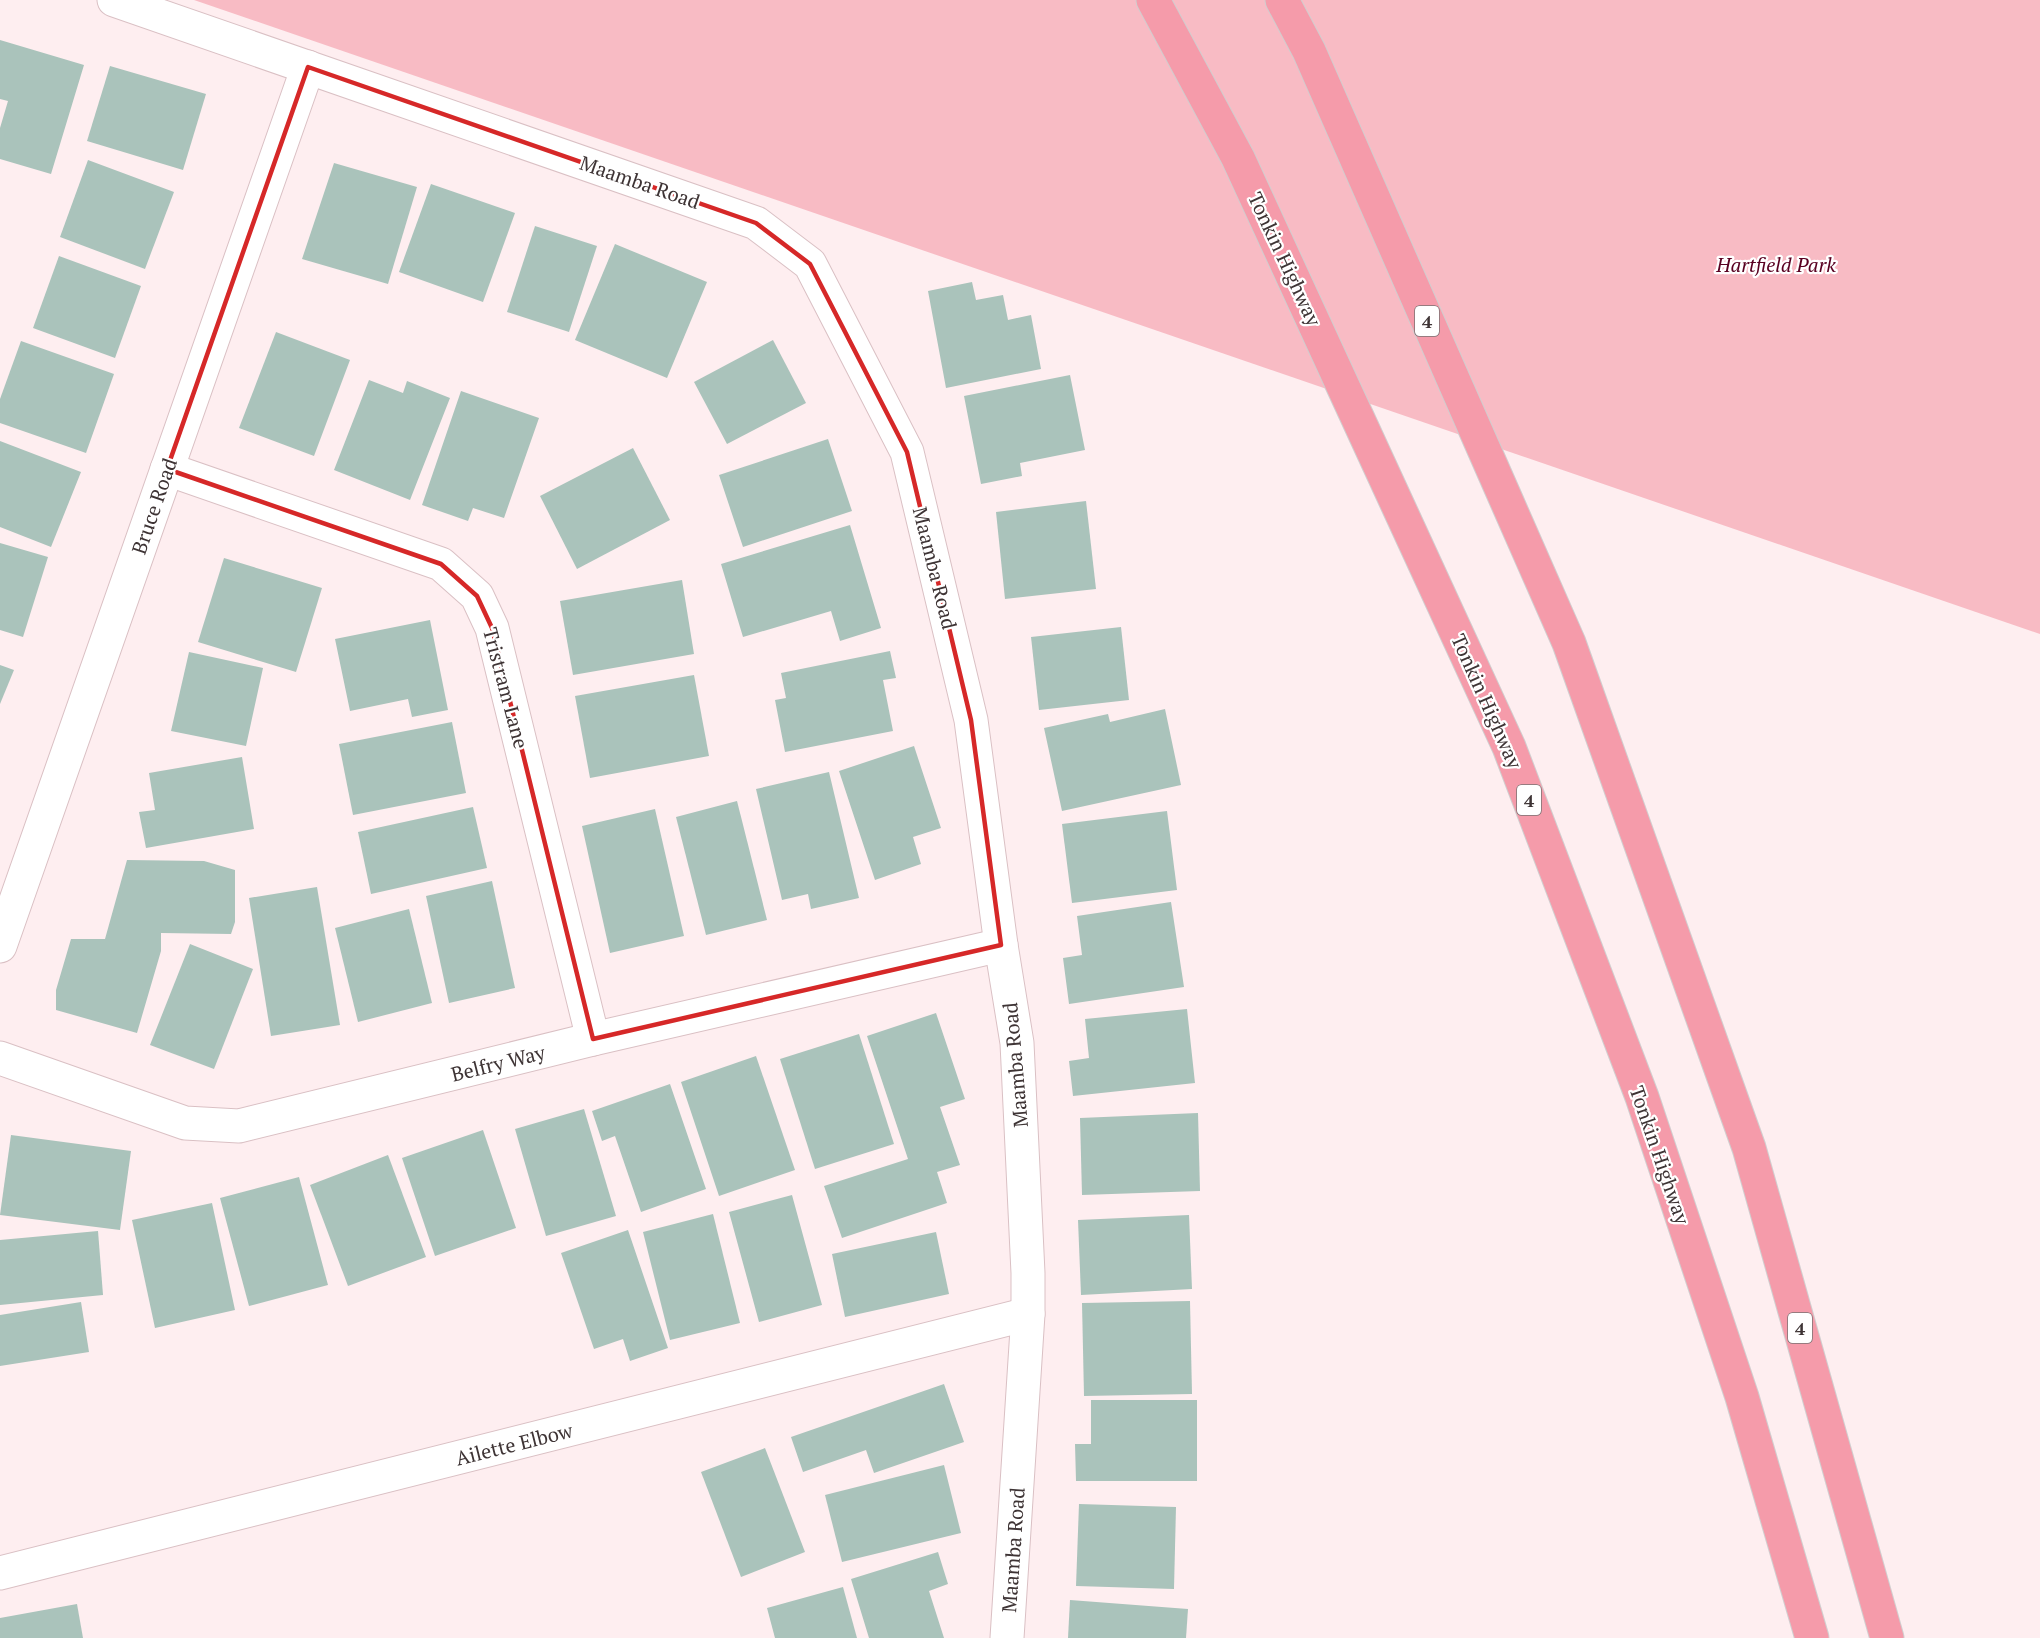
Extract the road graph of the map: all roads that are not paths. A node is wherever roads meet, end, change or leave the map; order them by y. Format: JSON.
{"nodes":[{"id":1,"x":114,"y":0,"type":"edge"},
{"id":2,"x":1153,"y":0,"type":"edge"},
{"id":3,"x":1282,"y":0,"type":"edge"},
{"id":4,"x":308,"y":67,"type":"junction"},
{"id":5,"x":167,"y":469,"type":"junction"},
{"id":6,"x":1001,"y":945,"type":"junction"},
{"id":7,"x":0,"y":946,"type":"edge"},
{"id":8,"x":593,"y":1040,"type":"junction"},
{"id":9,"x":0,"y":1058,"type":"edge"},
{"id":10,"x":1028,"y":1314,"type":"junction"},
{"id":11,"x":0,"y":1573,"type":"edge"},
{"id":12,"x":1007,"y":1638,"type":"edge"},
{"id":13,"x":1812,"y":1638,"type":"edge"},
{"id":14,"x":1887,"y":1638,"type":"edge"}],
"edges":[{"from":1,"to":4,"type":"street","name":"Maamba Road"},
{"from":2,"to":13,"type":"highway","name":"Tonkin Highway","number":"4"},
{"from":3,"to":14,"type":"highway","number":"4"},
{"from":4,"to":5,"type":"street","name":"Bruce Road"},
{"from":4,"to":6,"type":"street","name":"Maamba Road"},
{"from":5,"to":7,"type":"street","name":"Bruce Road"},
{"from":5,"to":8,"type":"street","name":"Tristram Lane"},
{"from":6,"to":8,"type":"street","name":"Belfry Way"},
{"from":6,"to":10,"type":"street","name":"Maamba Road"},
{"from":8,"to":9,"type":"street","name":"Belfry Way"},
{"from":10,"to":11,"type":"street","name":"Ailette Elbow"},
{"from":10,"to":12,"type":"street","name":"Maamba Road"}]}
